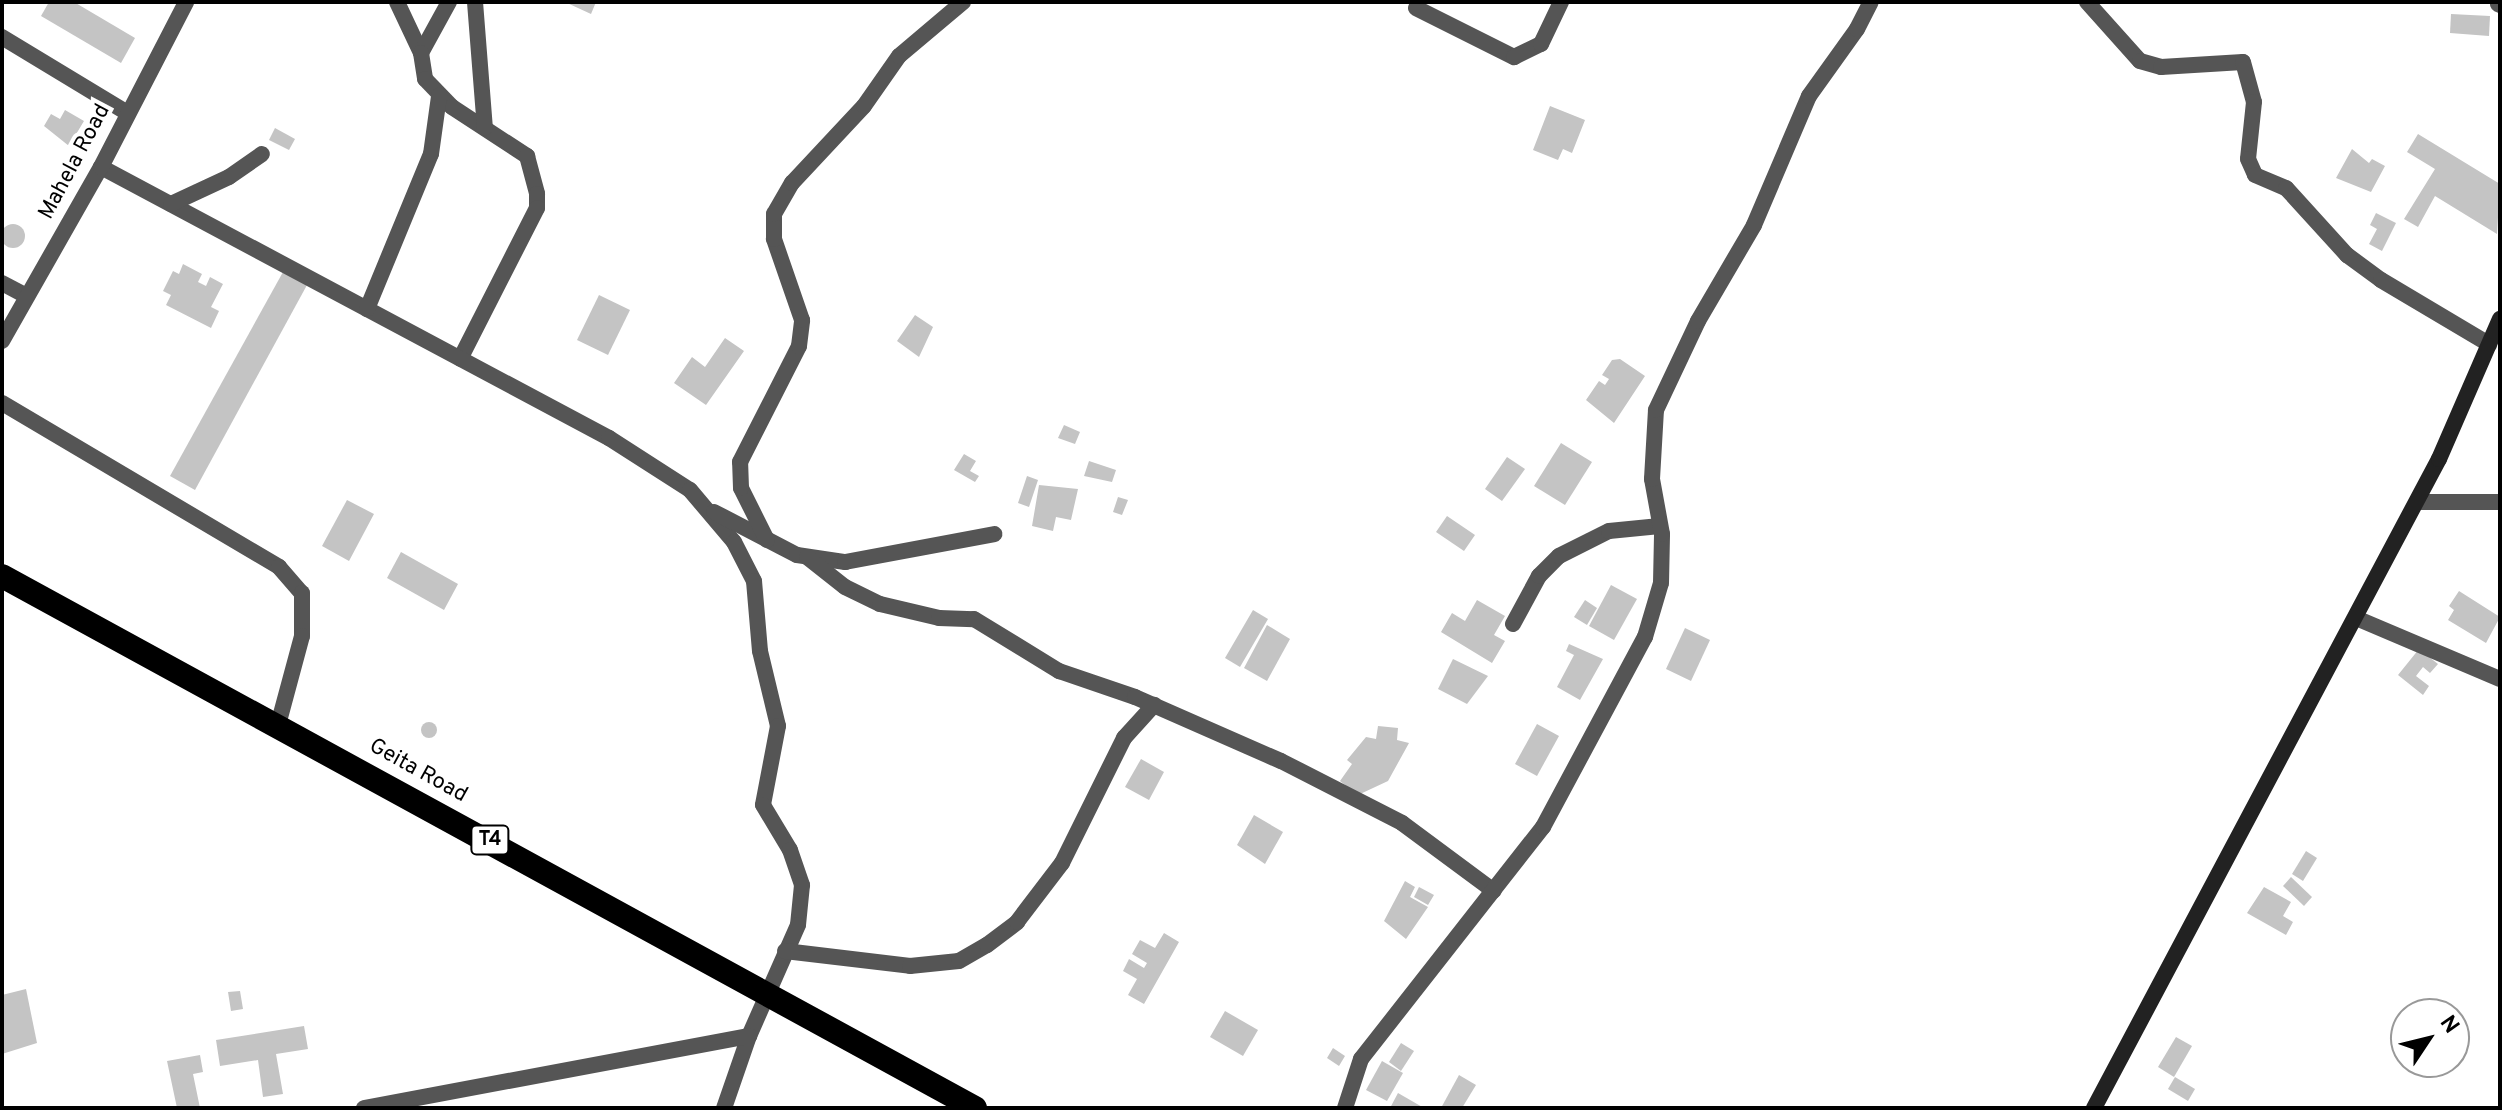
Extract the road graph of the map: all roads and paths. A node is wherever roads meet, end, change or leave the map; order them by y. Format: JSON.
{"nodes":[{"id":1,"x":186,"y":2,"type":"edge"},
{"id":2,"x":397,"y":2,"type":"edge"},
{"id":3,"x":449,"y":2,"type":"edge"},
{"id":4,"x":475,"y":2,"type":"edge"},
{"id":5,"x":963,"y":2,"type":"edge"},
{"id":6,"x":1561,"y":2,"type":"edge"},
{"id":7,"x":1871,"y":2,"type":"edge"},
{"id":8,"x":2087,"y":2,"type":"edge"},
{"id":9,"x":1416,"y":8,"type":"dead end"},
{"id":10,"x":2,"y":37,"type":"edge"},
{"id":11,"x":421,"y":53,"type":"junction"},
{"id":12,"x":439,"y":96,"type":"junction"},
{"id":13,"x":126,"y":112,"type":"junction"},
{"id":14,"x":485,"y":128,"type":"junction"},
{"id":15,"x":262,"y":154,"type":"dead end"},
{"id":16,"x":101,"y":167,"type":"junction"},
{"id":17,"x":171,"y":204,"type":"junction"},
{"id":18,"x":2,"y":283,"type":"edge"},
{"id":19,"x":26,"y":296,"type":"junction"},
{"id":20,"x":367,"y":309,"type":"junction"},
{"id":21,"x":2500,"y":319,"type":"edge"},
{"id":22,"x":2,"y":341,"type":"edge"},
{"id":23,"x":2489,"y":344,"type":"junction"},
{"id":24,"x":460,"y":359,"type":"junction"},
{"id":25,"x":2,"y":403,"type":"edge"},
{"id":26,"x":2417,"y":502,"type":"junction"},
{"id":27,"x":2500,"y":502,"type":"edge"},
{"id":28,"x":709,"y":509,"type":"junction"},
{"id":29,"x":1660,"y":526,"type":"junction"},
{"id":30,"x":994,"y":534,"type":"dead end"},
{"id":31,"x":767,"y":540,"type":"junction"},
{"id":32,"x":807,"y":557,"type":"junction"},
{"id":33,"x":2,"y":576,"type":"edge"},
{"id":34,"x":2356,"y":618,"type":"junction"},
{"id":35,"x":1513,"y":624,"type":"dead end"},
{"id":36,"x":2500,"y":679,"type":"edge"},
{"id":37,"x":1154,"y":705,"type":"junction"},
{"id":38,"x":278,"y":725,"type":"junction"},
{"id":39,"x":1494,"y":891,"type":"junction"},
{"id":40,"x":785,"y":951,"type":"junction"},
{"id":41,"x":769,"y":991,"type":"junction"},
{"id":42,"x":749,"y":1036,"type":"junction"},
{"id":43,"x":389,"y":1106,"type":"edge"},
{"id":44,"x":364,"y":1108,"type":"edge"},
{"id":45,"x":724,"y":1108,"type":"edge"},
{"id":46,"x":975,"y":1108,"type":"edge"},
{"id":47,"x":1345,"y":1108,"type":"edge"},
{"id":48,"x":2094,"y":1108,"type":"edge"}],
"edges":[{"from":1,"to":13,"type":"street","name":"Mahela Road"},
{"from":2,"to":11,"type":"street"},
{"from":3,"to":11,"type":"street"},
{"from":4,"to":14,"type":"street"},
{"from":5,"to":31,"type":"street"},
{"from":6,"to":9,"type":"street"},
{"from":7,"to":29,"type":"street"},
{"from":8,"to":23,"type":"street"},
{"from":10,"to":13,"type":"street"},
{"from":11,"to":12,"type":"street"},
{"from":12,"to":14,"type":"street"},
{"from":12,"to":20,"type":"street"},
{"from":13,"to":16,"type":"street","name":"Mahela Road"},
{"from":14,"to":24,"type":"street"},
{"from":15,"to":17,"type":"street"},
{"from":16,"to":17,"type":"street"},
{"from":16,"to":19,"type":"street","name":"Mahela Road"},
{"from":17,"to":20,"type":"street"},
{"from":18,"to":19,"type":"street"},
{"from":19,"to":22,"type":"street","name":"Mahela Road"},
{"from":20,"to":24,"type":"street"},
{"from":21,"to":23,"type":"street"},
{"from":23,"to":26,"type":"street"},
{"from":24,"to":28,"type":"street"},
{"from":25,"to":38,"type":"street"},
{"from":26,"to":27,"type":"street"},
{"from":26,"to":34,"type":"street"},
{"from":28,"to":31,"type":"street"},
{"from":28,"to":40,"type":"street"},
{"from":29,"to":35,"type":"street"},
{"from":29,"to":39,"type":"street"},
{"from":30,"to":32,"type":"street"},
{"from":31,"to":32,"type":"street"},
{"from":32,"to":37,"type":"street"},
{"from":33,"to":38,"type":"highway","name":"Geita Road","number":"T4"},
{"from":34,"to":36,"type":"street"},
{"from":34,"to":48,"type":"street"},
{"from":37,"to":39,"type":"street"},
{"from":37,"to":40,"type":"street"},
{"from":38,"to":41,"type":"highway","name":"Geita Road","number":"T4"},
{"from":39,"to":47,"type":"street"},
{"from":40,"to":41,"type":"street"},
{"from":41,"to":42,"type":"street"},
{"from":41,"to":46,"type":"highway","name":"Geita Road","number":"T4"},
{"from":42,"to":43,"type":"street"},
{"from":42,"to":45,"type":"street"},
{"from":43,"to":44,"type":"street"}]}
